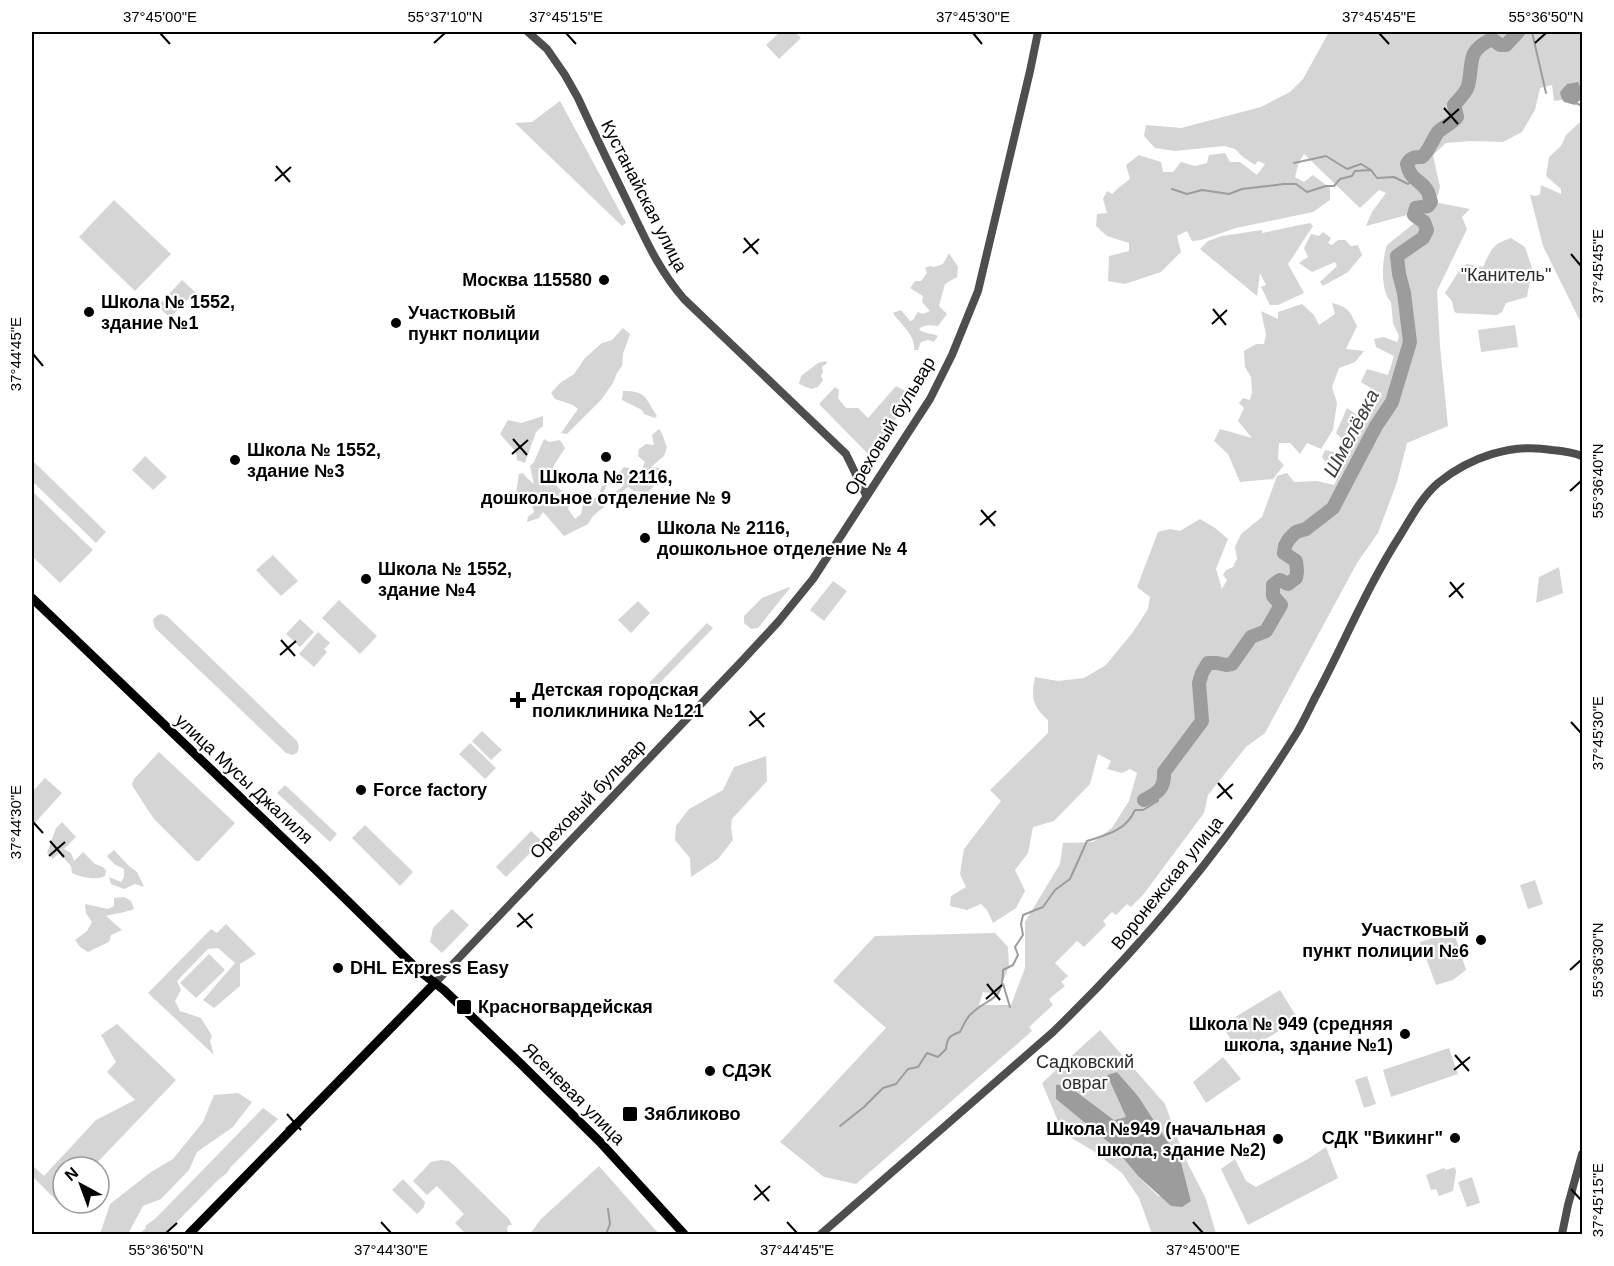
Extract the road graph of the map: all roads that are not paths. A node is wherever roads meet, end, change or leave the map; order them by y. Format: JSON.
{"nodes":[{"id":1,"x":528,"y":32,"type":"edge"},
{"id":2,"x":1038,"y":32,"type":"edge"},
{"id":3,"x":1582,"y":456,"type":"edge"},
{"id":4,"x":866,"y":495,"type":"junction"},
{"id":5,"x":32,"y":598,"type":"edge"},
{"id":6,"x":435,"y":983,"type":"junction"},
{"id":7,"x":1582,"y":1154,"type":"edge"},
{"id":8,"x":189,"y":1234,"type":"edge"},
{"id":9,"x":684,"y":1234,"type":"edge"},
{"id":10,"x":821,"y":1234,"type":"edge"},
{"id":11,"x":1562,"y":1234,"type":"edge"}],
"edges":[{"from":1,"to":4,"type":"street","name":"Кустанайская улица"},
{"from":2,"to":4,"type":"street","name":"Ореховый бульвар"},
{"from":3,"to":10,"type":"street","name":"Воронежская улица"},
{"from":4,"to":6,"type":"street","name":"Ореховый бульвар"},
{"from":5,"to":6,"type":"main road","name":"улица Мусы Джалиля"},
{"from":6,"to":8,"type":"main road","name":"Ореховый бульвар"},
{"from":6,"to":9,"type":"main road","name":"Ясеневая улица"},
{"from":7,"to":11,"type":"street"}]}
